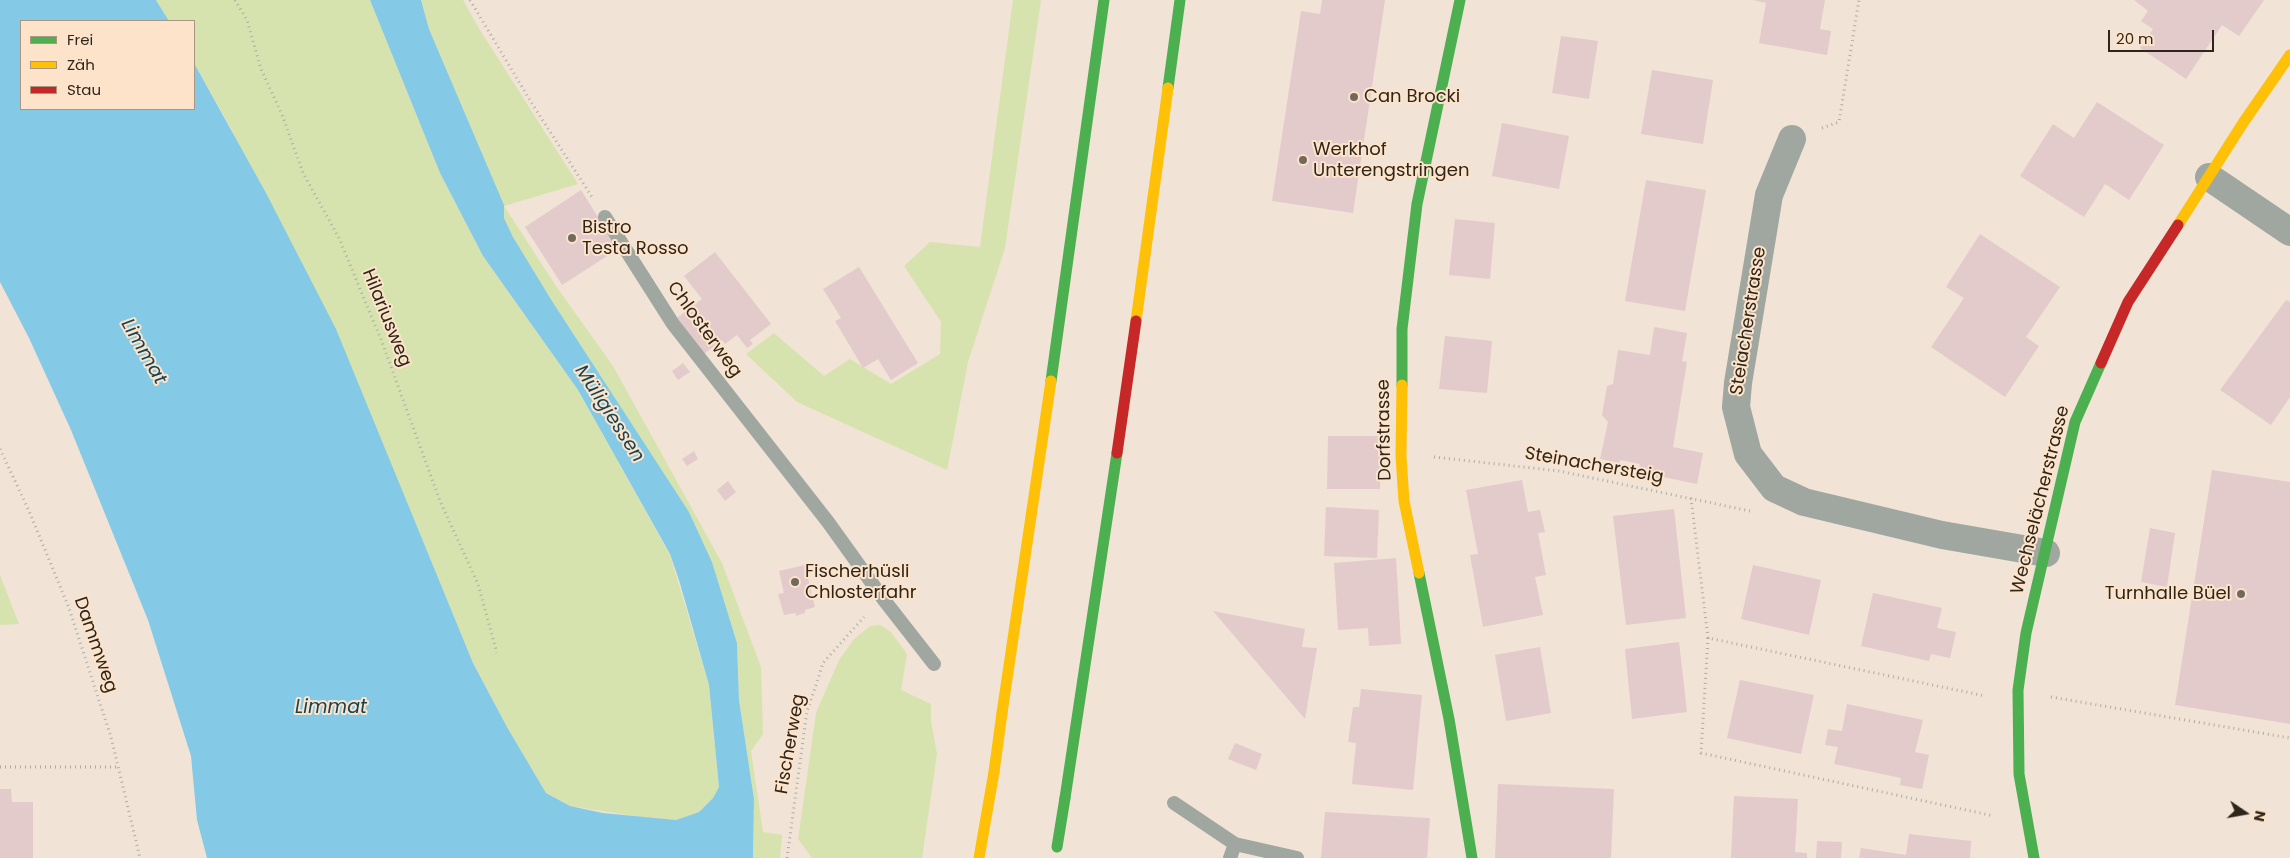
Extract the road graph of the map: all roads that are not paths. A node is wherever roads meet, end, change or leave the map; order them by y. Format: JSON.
{"nodes":[{"id":1,"x":1104,"y":0,"type":"edge"},
{"id":2,"x":1180,"y":0,"type":"edge"},
{"id":3,"x":1460,"y":0,"type":"edge"},
{"id":4,"x":2290,"y":55,"type":"edge"},
{"id":5,"x":1792,"y":139,"type":"road end"},
{"id":6,"x":2208,"y":177,"type":"junction"},
{"id":7,"x":605,"y":218,"type":"road end"},
{"id":8,"x":2290,"y":232,"type":"edge"},
{"id":9,"x":2046,"y":553,"type":"junction"},
{"id":10,"x":934,"y":664,"type":"dead end"},
{"id":11,"x":1174,"y":803,"type":"dead end"},
{"id":12,"x":1235,"y":844,"type":"junction"},
{"id":13,"x":1056,"y":853,"type":"edge"},
{"id":14,"x":979,"y":858,"type":"edge"},
{"id":15,"x":1230,"y":858,"type":"edge"},
{"id":16,"x":1297,"y":858,"type":"edge"},
{"id":17,"x":1472,"y":858,"type":"edge"},
{"id":18,"x":2034,"y":858,"type":"edge"}],
"edges":[{"from":1,"to":14,"type":"main road","bridge":true},
{"from":2,"to":13,"type":"main road","bridge":true},
{"from":3,"to":17,"type":"main road","name":"Dorfstrasse"},
{"from":4,"to":6,"type":"main road","name":"Wechselächerstrasse"},
{"from":5,"to":9,"type":"street","name":"Steiacherstrasse"},
{"from":6,"to":8,"type":"street"},
{"from":6,"to":9,"type":"main road","name":"Wechselächerstrasse"},
{"from":7,"to":10,"type":"lane","name":"Chlosterweg"},
{"from":9,"to":18,"type":"main road","name":"Wechselächerstrasse"},
{"from":11,"to":12,"type":"lane"},
{"from":12,"to":15,"type":"lane"},
{"from":12,"to":16,"type":"lane"}]}
